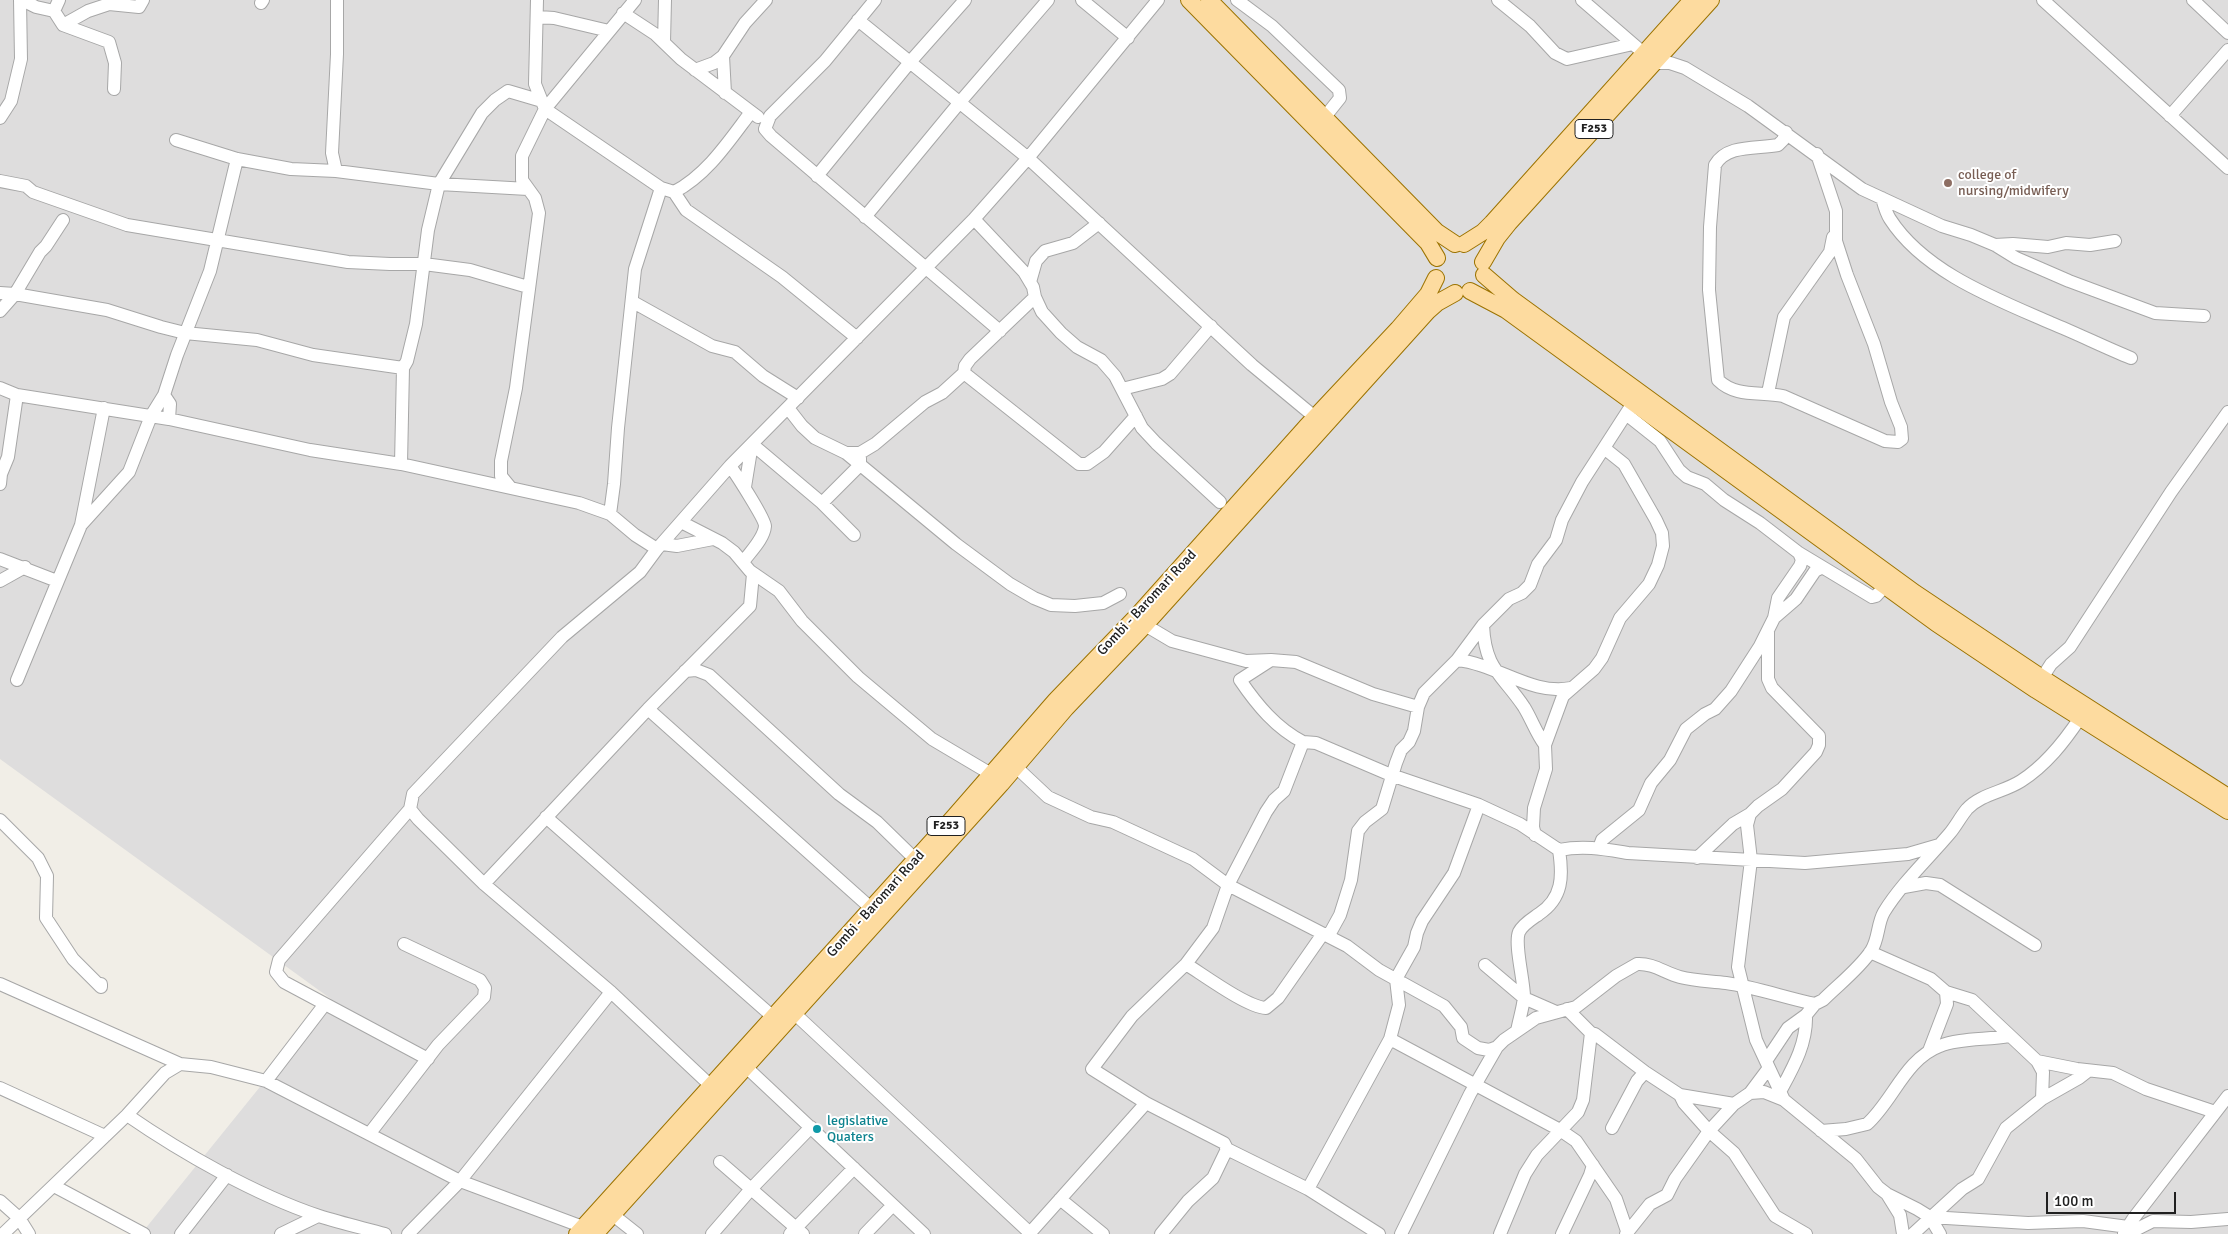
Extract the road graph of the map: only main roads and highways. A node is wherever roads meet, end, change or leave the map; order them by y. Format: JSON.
{"nodes":[{"id":1,"x":1190,"y":0,"type":"edge"},
{"id":2,"x":1209,"y":0,"type":"edge"},
{"id":3,"x":1692,"y":0,"type":"edge"},
{"id":4,"x":1711,"y":0,"type":"edge"},
{"id":5,"x":1644,"y":53,"type":"junction"},
{"id":6,"x":1459,"y":244,"type":"junction"},
{"id":7,"x":1437,"y":258,"type":"junction"},
{"id":8,"x":1483,"y":268,"type":"junction"},
{"id":9,"x":1436,"y":278,"type":"junction"},
{"id":10,"x":1462,"y":292,"type":"junction"},
{"id":11,"x":1321,"y":422,"type":"junction"},
{"id":12,"x":996,"y":779,"type":"junction"},
{"id":13,"x":2228,"y":797,"type":"edge"},
{"id":14,"x":2228,"y":812,"type":"edge"},
{"id":15,"x":670,"y":1140,"type":"junction"},
{"id":16,"x":585,"y":1232,"type":"edge"}],
"edges":[{"from":1,"to":7,"type":"main road"},
{"from":2,"to":6,"type":"main road"},
{"from":3,"to":5,"type":"main road","number":"F253"},
{"from":4,"to":5,"type":"main road","number":"F253"},
{"from":5,"to":6,"type":"main road","number":"F253"},
{"from":5,"to":8,"type":"main road","number":"F253"},
{"from":6,"to":7,"type":"main road","number":"F253"},
{"from":6,"to":8,"type":"main road"},
{"from":7,"to":9,"type":"main road","number":"F253"},
{"from":8,"to":10,"type":"main road","number":"F253"},
{"from":8,"to":13,"type":"main road"},
{"from":9,"to":10,"type":"main road"},
{"from":9,"to":11,"type":"main road","number":"F253"},
{"from":10,"to":11,"type":"main road","number":"F253"},
{"from":10,"to":14,"type":"main road"},
{"from":11,"to":12,"type":"main road","name":"Gombi - Baromari Road","number":"F253"},
{"from":11,"to":12,"type":"main road","name":"Gombi - Baromari Road","number":"F253"},
{"from":12,"to":15,"type":"main road","name":"Gombi - Baromari Road","number":"F253"},
{"from":12,"to":15,"type":"main road","name":"Gombi - Baromari Road","number":"F253"},
{"from":15,"to":16,"type":"main road","name":"Gombi - Baromari Road","number":"F253"},
{"from":15,"to":16,"type":"main road","name":"Gombi - Baromari Road","number":"F253"}]}
